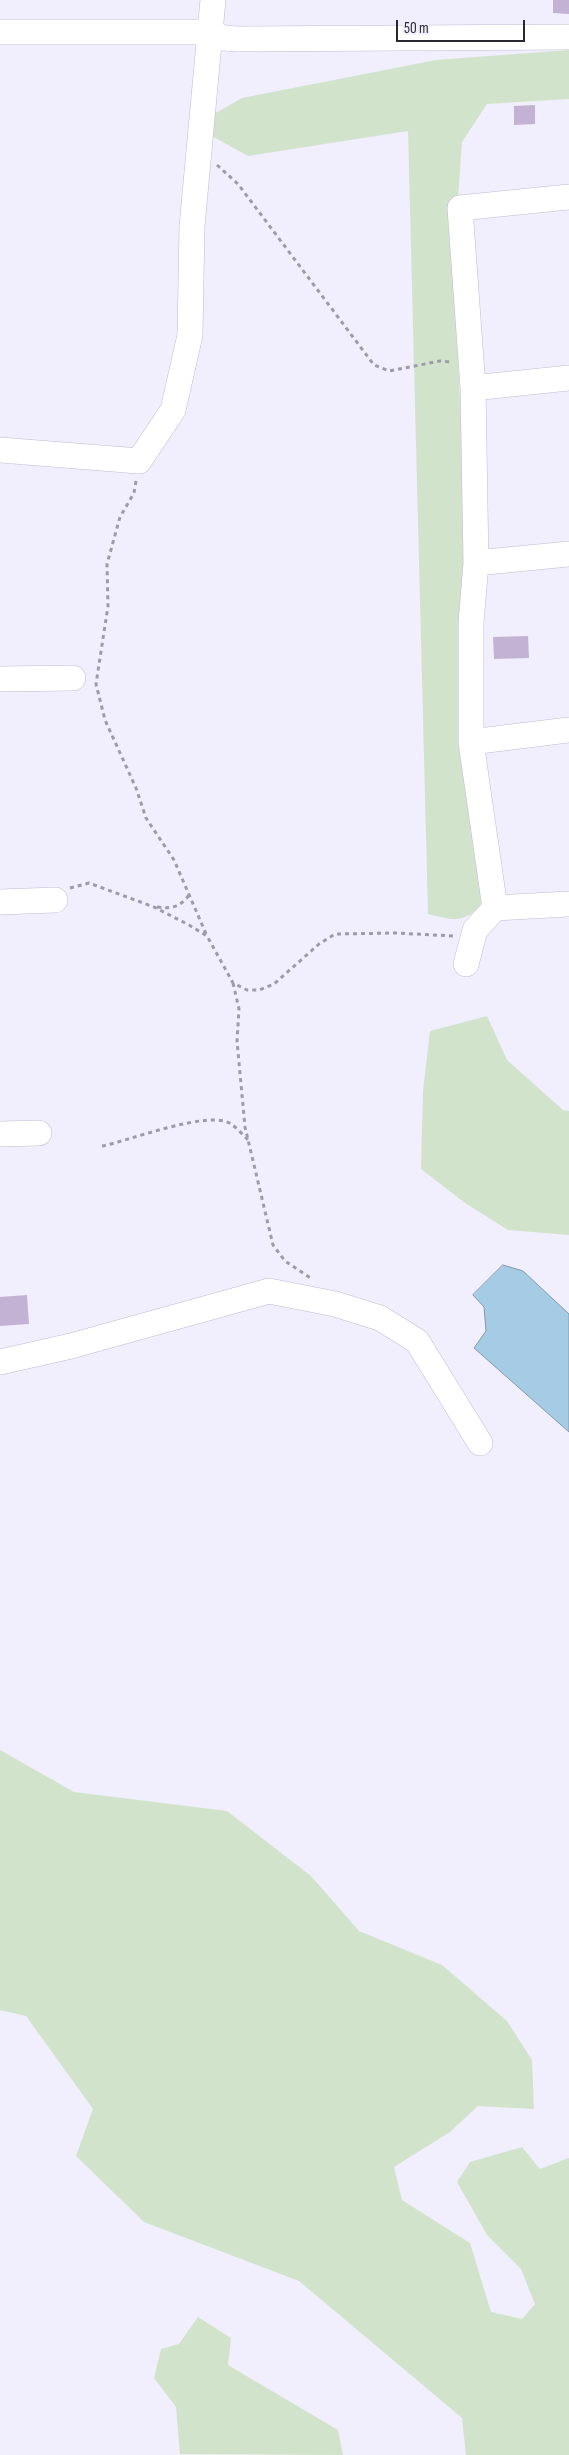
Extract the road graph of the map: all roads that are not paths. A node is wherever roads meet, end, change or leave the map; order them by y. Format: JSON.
{"nodes":[{"id":1,"x":213,"y":0,"type":"edge"},
{"id":2,"x":0,"y":32,"type":"edge"},
{"id":3,"x":211,"y":32,"type":"junction"},
{"id":4,"x":569,"y":37,"type":"edge"},
{"id":5,"x":569,"y":197,"type":"edge"},
{"id":6,"x":569,"y":378,"type":"edge"},
{"id":7,"x":472,"y":388,"type":"junction"},
{"id":8,"x":0,"y":450,"type":"edge"},
{"id":9,"x":569,"y":554,"type":"edge"},
{"id":10,"x":476,"y":563,"type":"junction"},
{"id":11,"x":73,"y":678,"type":"dead end"},
{"id":12,"x":0,"y":679,"type":"edge"},
{"id":13,"x":569,"y":730,"type":"edge"},
{"id":14,"x":471,"y":742,"type":"junction"},
{"id":15,"x":55,"y":900,"type":"road end"},
{"id":16,"x":0,"y":902,"type":"edge"},
{"id":17,"x":569,"y":904,"type":"edge"},
{"id":18,"x":495,"y":908,"type":"junction"},
{"id":19,"x":466,"y":964,"type":"dead end"},
{"id":20,"x":39,"y":1133,"type":"dead end"},
{"id":21,"x":0,"y":1134,"type":"edge"},
{"id":22,"x":0,"y":1362,"type":"edge"},
{"id":23,"x":480,"y":1443,"type":"dead end"}],
"edges":[{"from":1,"to":3,"type":"street"},
{"from":2,"to":3,"type":"street"},
{"from":3,"to":4,"type":"street"},
{"from":3,"to":8,"type":"street"},
{"from":5,"to":7,"type":"street"},
{"from":6,"to":7,"type":"street"},
{"from":7,"to":10,"type":"street"},
{"from":9,"to":10,"type":"street"},
{"from":10,"to":14,"type":"street"},
{"from":11,"to":12,"type":"street"},
{"from":13,"to":14,"type":"street"},
{"from":14,"to":18,"type":"street"},
{"from":15,"to":16,"type":"street"},
{"from":17,"to":18,"type":"street"},
{"from":18,"to":19,"type":"street"},
{"from":20,"to":21,"type":"street"},
{"from":22,"to":23,"type":"street"}]}
